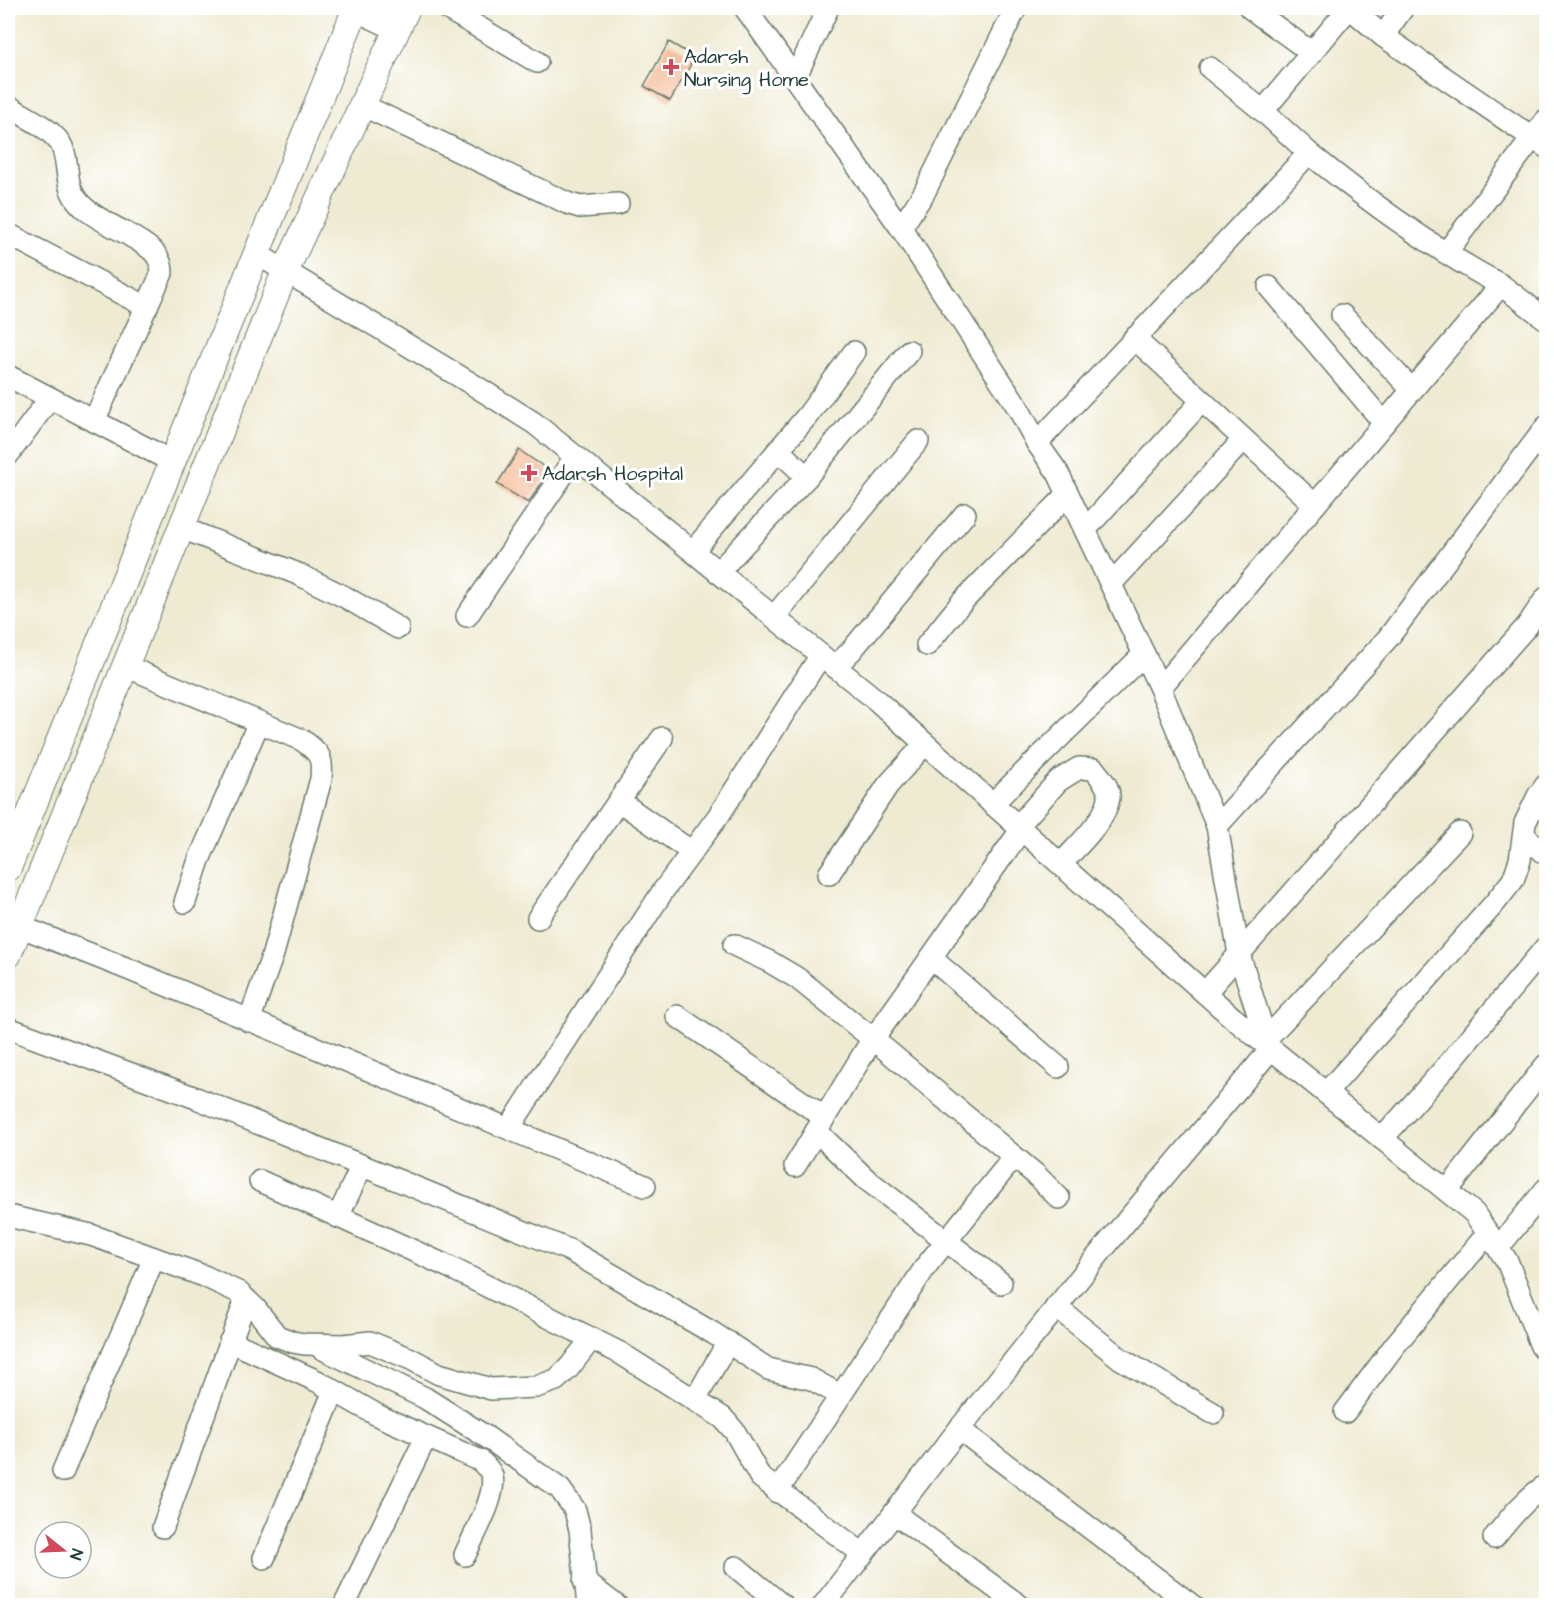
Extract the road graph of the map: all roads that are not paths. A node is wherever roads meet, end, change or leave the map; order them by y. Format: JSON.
{"nodes":[{"id":1,"x":354,"y":8,"type":"edge"},
{"id":2,"x":446,"y":8,"type":"edge"},
{"id":3,"x":745,"y":8,"type":"edge"},
{"id":4,"x":828,"y":8,"type":"edge"},
{"id":5,"x":1016,"y":8,"type":"edge"},
{"id":6,"x":1250,"y":8,"type":"edge"},
{"id":7,"x":1349,"y":8,"type":"edge"},
{"id":8,"x":1403,"y":8,"type":"edge"},
{"id":9,"x":402,"y":19,"type":"edge"},
{"id":10,"x":1383,"y":36,"type":"junction"},
{"id":11,"x":1312,"y":53,"type":"junction"},
{"id":12,"x":537,"y":62,"type":"dead end"},
{"id":13,"x":1210,"y":68,"type":"dead end"},
{"id":14,"x":795,"y":78,"type":"junction"},
{"id":15,"x":362,"y":105,"type":"junction"},
{"id":16,"x":8,"y":106,"type":"edge"},
{"id":17,"x":1263,"y":111,"type":"junction"},
{"id":18,"x":1546,"y":120,"type":"edge"},
{"id":19,"x":1540,"y":143,"type":"edge"},
{"id":20,"x":1309,"y":153,"type":"junction"},
{"id":21,"x":618,"y":204,"type":"dead end"},
{"id":22,"x":901,"y":228,"type":"junction"},
{"id":23,"x":8,"y":234,"type":"edge"},
{"id":24,"x":1446,"y":253,"type":"junction"},
{"id":25,"x":257,"y":254,"type":"junction"},
{"id":26,"x":285,"y":272,"type":"junction"},
{"id":27,"x":1501,"y":285,"type":"junction"},
{"id":28,"x":1269,"y":286,"type":"dead end"},
{"id":29,"x":147,"y":307,"type":"junction"},
{"id":30,"x":1342,"y":315,"type":"dead end"},
{"id":31,"x":1546,"y":319,"type":"edge"},
{"id":32,"x":1134,"y":338,"type":"junction"},
{"id":33,"x":909,"y":351,"type":"dead end"},
{"id":34,"x":854,"y":352,"type":"dead end"},
{"id":35,"x":8,"y":376,"type":"edge"},
{"id":36,"x":1412,"y":390,"type":"junction"},
{"id":37,"x":50,"y":398,"type":"junction"},
{"id":38,"x":1201,"y":402,"type":"junction"},
{"id":39,"x":94,"y":421,"type":"junction"},
{"id":40,"x":1384,"y":423,"type":"junction"},
{"id":41,"x":1546,"y":427,"type":"edge"},
{"id":42,"x":1244,"y":440,"type":"junction"},
{"id":43,"x":918,"y":441,"type":"dead end"},
{"id":44,"x":1037,"y":443,"type":"junction"},
{"id":45,"x":779,"y":451,"type":"junction"},
{"id":46,"x":8,"y":455,"type":"edge"},
{"id":47,"x":575,"y":457,"type":"junction"},
{"id":48,"x":173,"y":462,"type":"junction"},
{"id":49,"x":807,"y":477,"type":"junction"},
{"id":50,"x":1068,"y":494,"type":"junction"},
{"id":51,"x":1315,"y":505,"type":"junction"},
{"id":52,"x":965,"y":514,"type":"dead end"},
{"id":53,"x":182,"y":528,"type":"junction"},
{"id":54,"x":1085,"y":530,"type":"junction"},
{"id":55,"x":693,"y":551,"type":"junction"},
{"id":56,"x":718,"y":572,"type":"junction"},
{"id":57,"x":1111,"y":584,"type":"junction"},
{"id":58,"x":1546,"y":598,"type":"edge"},
{"id":59,"x":467,"y":616,"type":"dead end"},
{"id":60,"x":774,"y":617,"type":"junction"},
{"id":61,"x":398,"y":628,"type":"dead end"},
{"id":62,"x":927,"y":645,"type":"dead end"},
{"id":63,"x":1144,"y":654,"type":"junction"},
{"id":64,"x":828,"y":661,"type":"junction"},
{"id":65,"x":125,"y":666,"type":"junction"},
{"id":66,"x":1160,"y":688,"type":"junction"},
{"id":67,"x":259,"y":722,"type":"junction"},
{"id":68,"x":662,"y":738,"type":"dead end"},
{"id":69,"x":925,"y":744,"type":"junction"},
{"id":70,"x":1546,"y":785,"type":"edge"},
{"id":71,"x":619,"y":801,"type":"junction"},
{"id":72,"x":992,"y":804,"type":"junction"},
{"id":73,"x":1217,"y":826,"type":"junction"},
{"id":74,"x":1020,"y":828,"type":"junction"},
{"id":75,"x":1460,"y":833,"type":"dead end"},
{"id":76,"x":1524,"y":836,"type":"junction"},
{"id":77,"x":692,"y":852,"type":"junction"},
{"id":78,"x":1546,"y":854,"type":"edge"},
{"id":79,"x":1060,"y":864,"type":"junction"},
{"id":80,"x":8,"y":868,"type":"edge"},
{"id":81,"x":829,"y":874,"type":"dead end"},
{"id":82,"x":185,"y":902,"type":"dead end"},
{"id":83,"x":538,"y":918,"type":"dead end"},
{"id":84,"x":19,"y":927,"type":"junction"},
{"id":85,"x":734,"y":945,"type":"dead end"},
{"id":86,"x":1546,"y":947,"type":"edge"},
{"id":87,"x":1239,"y":954,"type":"junction"},
{"id":88,"x":8,"y":955,"type":"edge"},
{"id":89,"x":931,"y":958,"type":"junction"},
{"id":90,"x":1205,"y":993,"type":"junction"},
{"id":91,"x":678,"y":1016,"type":"dead end"},
{"id":92,"x":249,"y":1021,"type":"junction"},
{"id":93,"x":8,"y":1028,"type":"edge"},
{"id":94,"x":873,"y":1039,"type":"junction"},
{"id":95,"x":1268,"y":1045,"type":"junction"},
{"id":96,"x":1546,"y":1065,"type":"edge"},
{"id":97,"x":1058,"y":1067,"type":"dead end"},
{"id":98,"x":1326,"y":1093,"type":"junction"},
{"id":99,"x":820,"y":1124,"type":"junction"},
{"id":100,"x":509,"y":1128,"type":"junction"},
{"id":101,"x":1382,"y":1139,"type":"junction"},
{"id":102,"x":1014,"y":1157,"type":"junction"},
{"id":103,"x":362,"y":1165,"type":"junction"},
{"id":104,"x":795,"y":1166,"type":"dead end"},
{"id":105,"x":260,"y":1181,"type":"dead end"},
{"id":106,"x":645,"y":1186,"type":"dead end"},
{"id":107,"x":1446,"y":1191,"type":"junction"},
{"id":108,"x":1546,"y":1192,"type":"edge"},
{"id":109,"x":1059,"y":1198,"type":"dead end"},
{"id":110,"x":8,"y":1216,"type":"edge"},
{"id":111,"x":338,"y":1217,"type":"junction"},
{"id":112,"x":1493,"y":1240,"type":"junction"},
{"id":113,"x":947,"y":1241,"type":"junction"},
{"id":114,"x":154,"y":1258,"type":"junction"},
{"id":115,"x":1001,"y":1282,"type":"dead end"},
{"id":116,"x":246,"y":1299,"type":"junction"},
{"id":117,"x":1056,"y":1307,"type":"junction"},
{"id":118,"x":592,"y":1338,"type":"junction"},
{"id":119,"x":230,"y":1341,"type":"junction"},
{"id":120,"x":728,"y":1342,"type":"junction"},
{"id":121,"x":312,"y":1344,"type":"junction"},
{"id":122,"x":1546,"y":1352,"type":"edge"},
{"id":123,"x":334,"y":1391,"type":"junction"},
{"id":124,"x":840,"y":1395,"type":"junction"},
{"id":125,"x":695,"y":1400,"type":"junction"},
{"id":126,"x":1345,"y":1412,"type":"dead end"},
{"id":127,"x":1213,"y":1413,"type":"dead end"},
{"id":128,"x":959,"y":1429,"type":"junction"},
{"id":129,"x":426,"y":1437,"type":"junction"},
{"id":130,"x":63,"y":1471,"type":"dead end"},
{"id":131,"x":1546,"y":1485,"type":"edge"},
{"id":132,"x":777,"y":1492,"type":"junction"},
{"id":133,"x":894,"y":1513,"type":"junction"},
{"id":134,"x":163,"y":1527,"type":"dead end"},
{"id":135,"x":1494,"y":1538,"type":"dead end"},
{"id":136,"x":863,"y":1554,"type":"junction"},
{"id":137,"x":465,"y":1555,"type":"dead end"},
{"id":138,"x":264,"y":1558,"type":"dead end"},
{"id":139,"x":736,"y":1567,"type":"dead end"},
{"id":140,"x":584,"y":1581,"type":"junction"},
{"id":141,"x":344,"y":1605,"type":"edge"},
{"id":142,"x":588,"y":1605,"type":"edge"},
{"id":143,"x":617,"y":1605,"type":"edge"},
{"id":144,"x":783,"y":1605,"type":"edge"},
{"id":145,"x":823,"y":1605,"type":"edge"},
{"id":146,"x":1020,"y":1605,"type":"edge"},
{"id":147,"x":1193,"y":1605,"type":"edge"}],
"edges":[{"from":1,"to":9,"type":"street"},
{"from":1,"to":25,"type":"main road"},
{"from":2,"to":12,"type":"street"},
{"from":3,"to":14,"type":"street"},
{"from":4,"to":14,"type":"street"},
{"from":5,"to":22,"type":"street"},
{"from":6,"to":11,"type":"street"},
{"from":7,"to":10,"type":"street"},
{"from":7,"to":11,"type":"street"},
{"from":8,"to":10,"type":"street"},
{"from":9,"to":15,"type":"main road"},
{"from":10,"to":19,"type":"street"},
{"from":11,"to":17,"type":"street"},
{"from":13,"to":17,"type":"street"},
{"from":14,"to":22,"type":"street"},
{"from":15,"to":21,"type":"street"},
{"from":15,"to":26,"type":"main road"},
{"from":16,"to":29,"type":"street"},
{"from":17,"to":20,"type":"street"},
{"from":18,"to":19,"type":"street"},
{"from":19,"to":24,"type":"street"},
{"from":20,"to":24,"type":"street"},
{"from":20,"to":32,"type":"street"},
{"from":22,"to":44,"type":"street"},
{"from":23,"to":29,"type":"street"},
{"from":24,"to":27,"type":"street"},
{"from":25,"to":26,"type":"street"},
{"from":25,"to":48,"type":"main road"},
{"from":26,"to":47,"type":"street"},
{"from":26,"to":53,"type":"main road"},
{"from":27,"to":31,"type":"street"},
{"from":27,"to":36,"type":"street"},
{"from":28,"to":40,"type":"street"},
{"from":29,"to":39,"type":"street"},
{"from":30,"to":36,"type":"street"},
{"from":32,"to":38,"type":"street"},
{"from":32,"to":44,"type":"street"},
{"from":33,"to":49,"type":"street"},
{"from":34,"to":45,"type":"street"},
{"from":35,"to":37,"type":"street"},
{"from":36,"to":40,"type":"street"},
{"from":37,"to":39,"type":"street"},
{"from":37,"to":46,"type":"street"},
{"from":38,"to":42,"type":"street"},
{"from":38,"to":54,"type":"street"},
{"from":39,"to":48,"type":"street"},
{"from":40,"to":51,"type":"street"},
{"from":41,"to":73,"type":"street"},
{"from":42,"to":51,"type":"street"},
{"from":42,"to":57,"type":"street"},
{"from":43,"to":60,"type":"street"},
{"from":44,"to":50,"type":"street"},
{"from":45,"to":49,"type":"street"},
{"from":45,"to":55,"type":"street"},
{"from":47,"to":55,"type":"street"},
{"from":47,"to":59,"type":"street"},
{"from":48,"to":80,"type":"main road"},
{"from":49,"to":56,"type":"street"},
{"from":50,"to":54,"type":"street"},
{"from":50,"to":62,"type":"street"},
{"from":51,"to":66,"type":"street"},
{"from":52,"to":64,"type":"street"},
{"from":53,"to":61,"type":"street"},
{"from":53,"to":65,"type":"main road"},
{"from":54,"to":57,"type":"street"},
{"from":55,"to":56,"type":"street"},
{"from":56,"to":60,"type":"street"},
{"from":57,"to":63,"type":"street"},
{"from":58,"to":87,"type":"street"},
{"from":60,"to":64,"type":"street"},
{"from":63,"to":66,"type":"street"},
{"from":63,"to":72,"type":"street"},
{"from":64,"to":69,"type":"street"},
{"from":64,"to":77,"type":"street"},
{"from":65,"to":67,"type":"street"},
{"from":65,"to":84,"type":"main road"},
{"from":66,"to":73,"type":"street"},
{"from":67,"to":82,"type":"street"},
{"from":67,"to":92,"type":"street"},
{"from":68,"to":71,"type":"street"},
{"from":69,"to":72,"type":"street"},
{"from":69,"to":81,"type":"street"},
{"from":70,"to":76,"type":"street"},
{"from":71,"to":77,"type":"street"},
{"from":71,"to":83,"type":"street"},
{"from":72,"to":74,"type":"street"},
{"from":73,"to":87,"type":"street"},
{"from":74,"to":79,"type":"street"},
{"from":74,"to":79,"type":"street"},
{"from":74,"to":89,"type":"street"},
{"from":75,"to":95,"type":"street"},
{"from":76,"to":78,"type":"street"},
{"from":76,"to":98,"type":"street"},
{"from":77,"to":100,"type":"street"},
{"from":79,"to":90,"type":"street"},
{"from":84,"to":88,"type":"main road"},
{"from":84,"to":92,"type":"street"},
{"from":85,"to":94,"type":"street"},
{"from":86,"to":101,"type":"street"},
{"from":87,"to":90,"type":"street"},
{"from":87,"to":95,"type":"street"},
{"from":89,"to":94,"type":"street"},
{"from":89,"to":97,"type":"street"},
{"from":90,"to":95,"type":"street"},
{"from":91,"to":99,"type":"street"},
{"from":92,"to":100,"type":"street"},
{"from":93,"to":103,"type":"street"},
{"from":94,"to":99,"type":"street"},
{"from":94,"to":102,"type":"street"},
{"from":95,"to":98,"type":"street"},
{"from":95,"to":117,"type":"street"},
{"from":96,"to":107,"type":"street"},
{"from":98,"to":101,"type":"street"},
{"from":99,"to":104,"type":"street"},
{"from":99,"to":113,"type":"street"},
{"from":100,"to":106,"type":"street"},
{"from":101,"to":107,"type":"street"},
{"from":102,"to":109,"type":"street"},
{"from":102,"to":113,"type":"street"},
{"from":103,"to":111,"type":"street"},
{"from":103,"to":120,"type":"street"},
{"from":105,"to":111,"type":"street"},
{"from":107,"to":112,"type":"street"},
{"from":108,"to":112,"type":"street"},
{"from":110,"to":114,"type":"street"},
{"from":111,"to":118,"type":"street"},
{"from":112,"to":122,"type":"street"},
{"from":112,"to":126,"type":"street"},
{"from":113,"to":115,"type":"street"},
{"from":113,"to":124,"type":"street"},
{"from":114,"to":116,"type":"street"},
{"from":114,"to":130,"type":"street"},
{"from":116,"to":119,"type":"street"},
{"from":116,"to":121,"type":"street"},
{"from":117,"to":127,"type":"street"},
{"from":117,"to":128,"type":"street"},
{"from":118,"to":121,"type":"street"},
{"from":118,"to":125,"type":"street"},
{"from":119,"to":123,"type":"street"},
{"from":119,"to":134,"type":"street"},
{"from":120,"to":124,"type":"street"},
{"from":120,"to":125,"type":"street"},
{"from":121,"to":140,"type":"street"},
{"from":123,"to":129,"type":"street"},
{"from":123,"to":138,"type":"street"},
{"from":124,"to":132,"type":"street"},
{"from":125,"to":132,"type":"street"},
{"from":128,"to":133,"type":"street"},
{"from":128,"to":147,"type":"street"},
{"from":129,"to":137,"type":"street"},
{"from":129,"to":141,"type":"street"},
{"from":131,"to":135,"type":"street"},
{"from":132,"to":136,"type":"street"},
{"from":133,"to":136,"type":"street"},
{"from":133,"to":146,"type":"street"},
{"from":136,"to":145,"type":"street"},
{"from":139,"to":144,"type":"street"},
{"from":140,"to":142,"type":"street"},
{"from":140,"to":143,"type":"street"}]}
